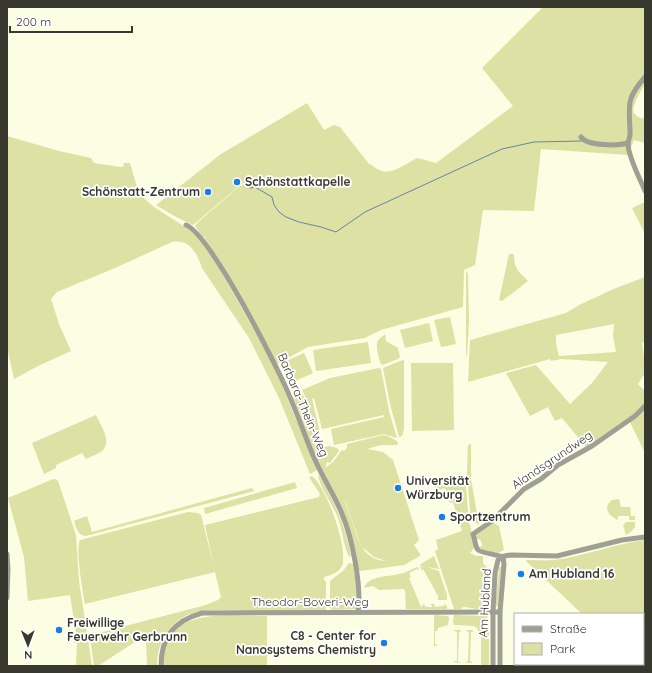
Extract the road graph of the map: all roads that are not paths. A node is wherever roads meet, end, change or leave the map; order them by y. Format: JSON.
{"nodes":[{"id":1,"x":645,"y":76,"type":"edge"},
{"id":2,"x":581,"y":137,"type":"dead end"},
{"id":3,"x":628,"y":143,"type":"junction"},
{"id":4,"x":645,"y":191,"type":"edge"},
{"id":5,"x":186,"y":225,"type":"dead end"},
{"id":6,"x":645,"y":406,"type":"edge"},
{"id":7,"x":645,"y":537,"type":"edge"},
{"id":8,"x":7,"y":554,"type":"edge"},
{"id":9,"x":503,"y":558,"type":"junction"},
{"id":10,"x":8,"y":567,"type":"edge"},
{"id":11,"x":7,"y":598,"type":"edge"},
{"id":12,"x":358,"y":612,"type":"junction"},
{"id":13,"x":493,"y":612,"type":"junction"},
{"id":14,"x":500,"y":612,"type":"junction"},
{"id":15,"x":160,"y":666,"type":"edge"},
{"id":16,"x":493,"y":666,"type":"edge"},
{"id":17,"x":500,"y":666,"type":"edge"}],
"edges":[{"from":1,"to":3,"type":"street"},
{"from":2,"to":3,"type":"street"},
{"from":3,"to":4,"type":"street"},
{"from":5,"to":12,"type":"street","name":"Barbara-Thein-Weg"},
{"from":6,"to":9,"type":"street","name":"Alandsgrundweg"},
{"from":7,"to":9,"type":"street"},
{"from":8,"to":10,"type":"street"},
{"from":9,"to":13,"type":"street","name":"Am Hubland"},
{"from":9,"to":14,"type":"street","name":"Am Hubland"},
{"from":10,"to":11,"type":"street"},
{"from":12,"to":13,"type":"street","name":"Theodor-Boveri-Weg"},
{"from":12,"to":15,"type":"street","name":"Theodor-Boveri-Weg"},
{"from":13,"to":14,"type":"street","name":"Theodor-Boveri-Weg"},
{"from":13,"to":16,"type":"street","name":"Am Hubland"},
{"from":14,"to":17,"type":"street","name":"Am Hubland"}]}
